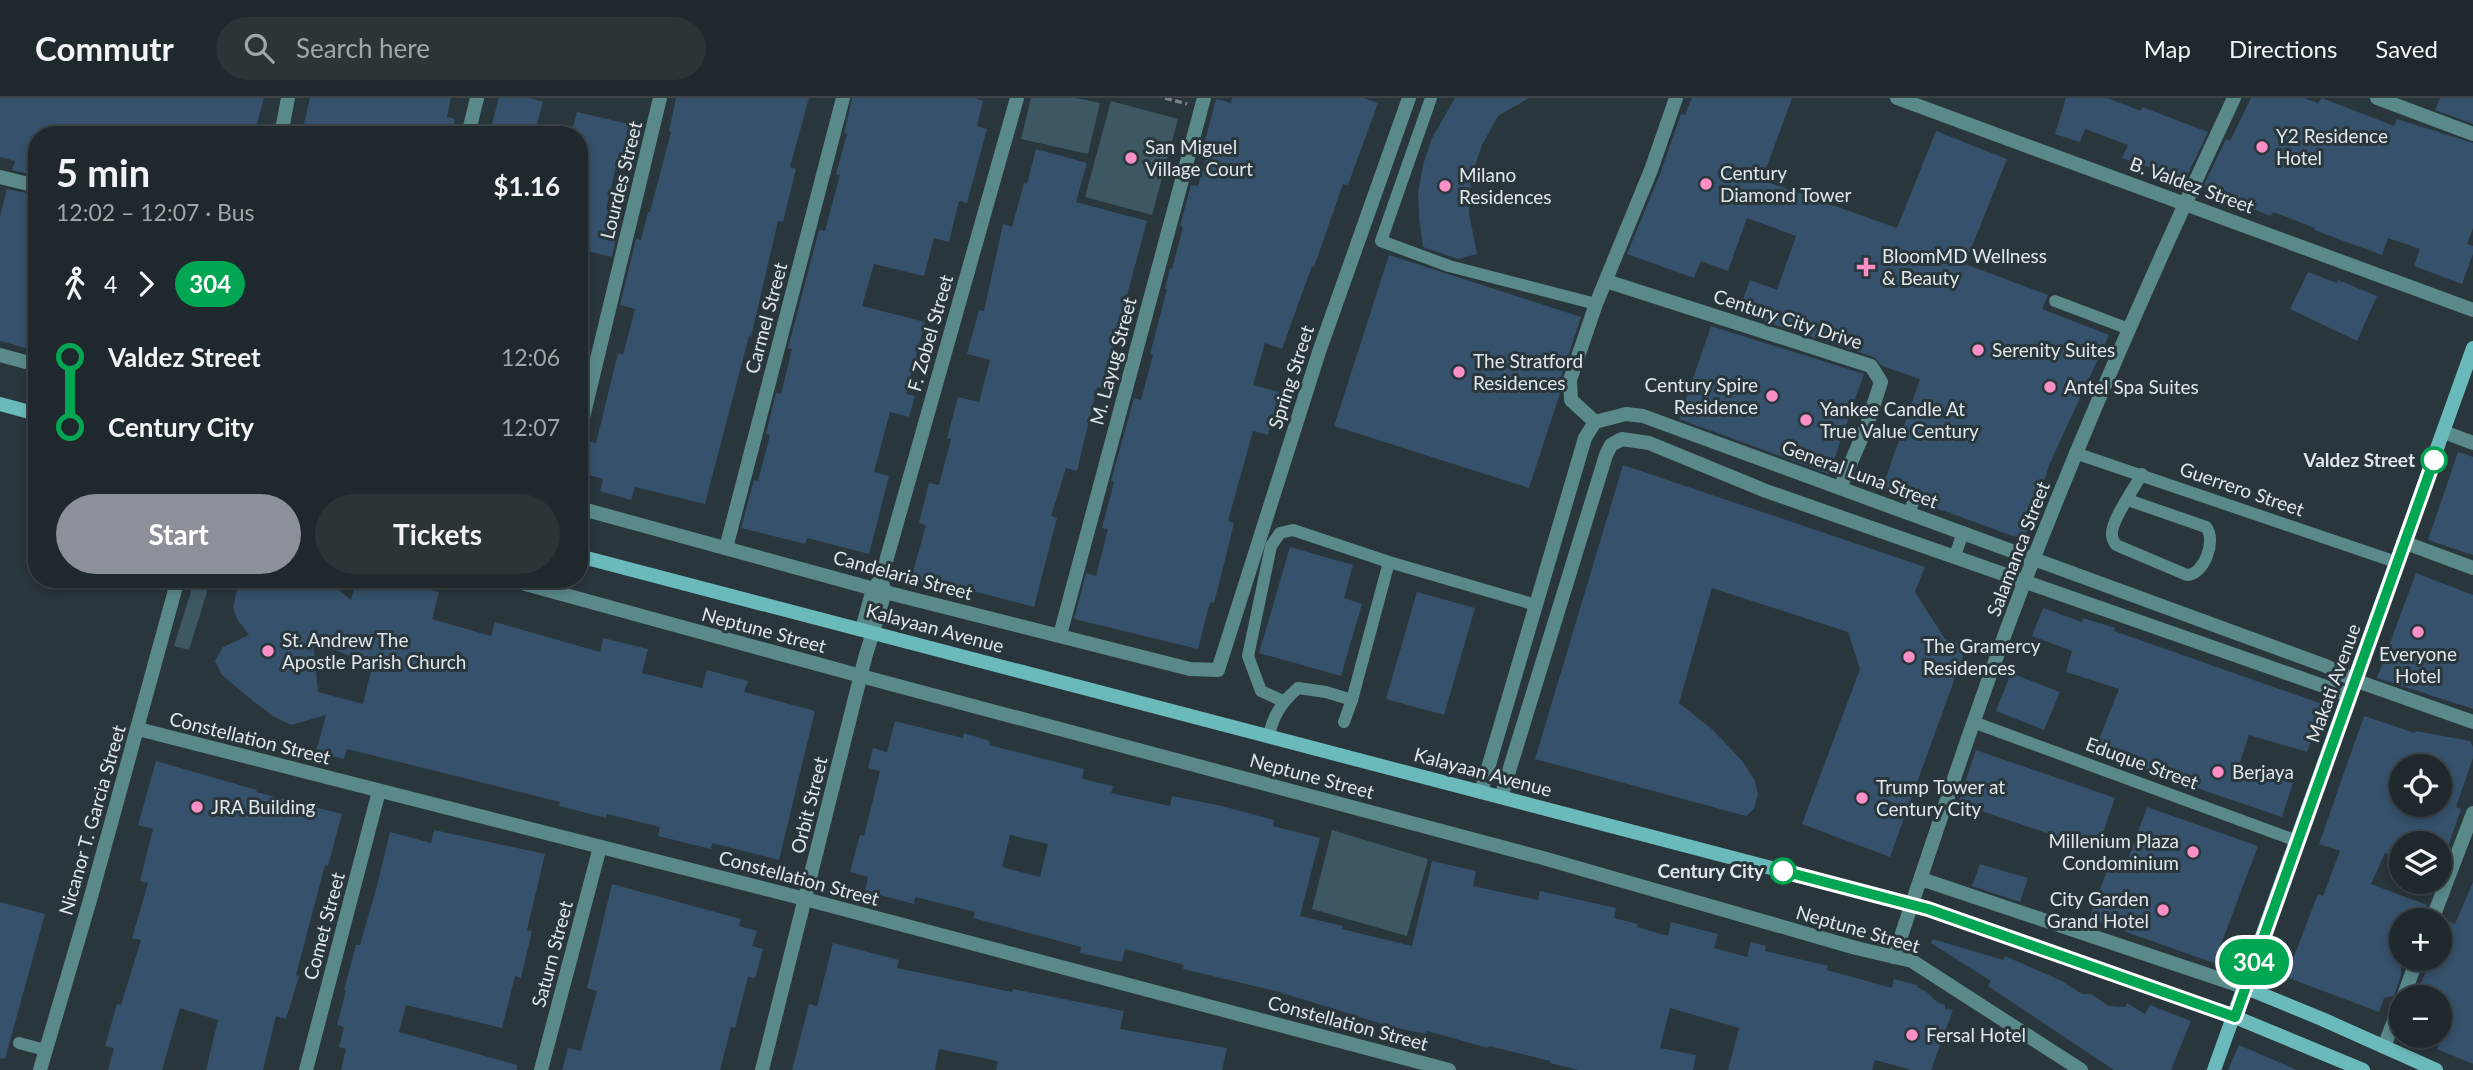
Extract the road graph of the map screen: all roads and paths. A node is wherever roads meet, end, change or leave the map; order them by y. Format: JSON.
{"nodes":[{"id":1,"x":288,"y":98,"type":"edge"},
{"id":2,"x":477,"y":98,"type":"edge"},
{"id":3,"x":660,"y":98,"type":"edge"},
{"id":4,"x":843,"y":98,"type":"edge"},
{"id":5,"x":1017,"y":98,"type":"edge"},
{"id":6,"x":1204,"y":98,"type":"edge"},
{"id":7,"x":1409,"y":98,"type":"edge"},
{"id":8,"x":1431,"y":98,"type":"edge"},
{"id":9,"x":1676,"y":98,"type":"edge"},
{"id":10,"x":1897,"y":98,"type":"edge"},
{"id":11,"x":2234,"y":98,"type":"edge"},
{"id":12,"x":2377,"y":98,"type":"edge"},
{"id":13,"x":1925,"y":103,"type":"edge"},
{"id":14,"x":2412,"y":104,"type":"edge"},
{"id":15,"x":283,"y":126,"type":"edge"},
{"id":16,"x":470,"y":126,"type":"edge"},
{"id":17,"x":2473,"y":134,"type":"edge"},
{"id":18,"x":0,"y":177,"type":"edge"},
{"id":19,"x":28,"y":184,"type":"edge"},
{"id":20,"x":2185,"y":202,"type":"junction"},
{"id":21,"x":1606,"y":281,"type":"junction"},
{"id":22,"x":2055,"y":301,"type":"dead end"},
{"id":23,"x":1596,"y":304,"type":"junction"},
{"id":24,"x":2473,"y":310,"type":"edge"},
{"id":25,"x":2129,"y":329,"type":"junction"},
{"id":26,"x":2473,"y":348,"type":"edge"},
{"id":27,"x":0,"y":355,"type":"edge"},
{"id":28,"x":28,"y":363,"type":"edge"},
{"id":29,"x":588,"y":398,"type":"edge"},
{"id":30,"x":0,"y":404,"type":"edge"},
{"id":31,"x":28,"y":412,"type":"edge"},
{"id":32,"x":1595,"y":422,"type":"junction"},
{"id":33,"x":2444,"y":432,"type":"junction"},
{"id":34,"x":2473,"y":443,"type":"edge"},
{"id":35,"x":2075,"y":453,"type":"junction"},
{"id":36,"x":2142,"y":474,"type":"junction"},
{"id":37,"x":1840,"y":488,"type":"junction"},
{"id":38,"x":2127,"y":500,"type":"junction"},
{"id":39,"x":1884,"y":504,"type":"junction"},
{"id":40,"x":588,"y":510,"type":"edge"},
{"id":41,"x":1875,"y":528,"type":"junction"},
{"id":42,"x":1963,"y":532,"type":"junction"},
{"id":43,"x":2403,"y":542,"type":"junction"},
{"id":44,"x":726,"y":548,"type":"junction"},
{"id":45,"x":1955,"y":556,"type":"junction"},
{"id":46,"x":588,"y":558,"type":"edge"},
{"id":47,"x":2034,"y":558,"type":"junction"},
{"id":48,"x":1389,"y":562,"type":"junction"},
{"id":49,"x":2396,"y":562,"type":"junction"},
{"id":50,"x":2473,"y":568,"type":"edge"},
{"id":51,"x":2025,"y":580,"type":"junction"},
{"id":52,"x":880,"y":586,"type":"junction"},
{"id":53,"x":176,"y":588,"type":"edge"},
{"id":54,"x":540,"y":588,"type":"edge"},
{"id":55,"x":1536,"y":605,"type":"junction"},
{"id":56,"x":1558,"y":611,"type":"junction"},
{"id":57,"x":868,"y":630,"type":"junction"},
{"id":58,"x":1060,"y":635,"type":"junction"},
{"id":59,"x":1218,"y":670,"type":"joint"},
{"id":60,"x":860,"y":676,"type":"junction"},
{"id":61,"x":2352,"y":688,"type":"junction"},
{"id":62,"x":1352,"y":700,"type":"junction"},
{"id":63,"x":1283,"y":701,"type":"junction"},
{"id":64,"x":1344,"y":722,"type":"dead end"},
{"id":65,"x":1973,"y":722,"type":"junction"},
{"id":66,"x":2473,"y":722,"type":"edge"},
{"id":67,"x":138,"y":729,"type":"junction"},
{"id":68,"x":1269,"y":735,"type":"junction"},
{"id":69,"x":379,"y":791,"type":"junction"},
{"id":70,"x":1481,"y":792,"type":"junction"},
{"id":71,"x":1501,"y":797,"type":"junction"},
{"id":72,"x":2473,"y":813,"type":"edge"},
{"id":73,"x":2297,"y":841,"type":"junction"},
{"id":74,"x":600,"y":847,"type":"junction"},
{"id":75,"x":1921,"y":879,"type":"junction"},
{"id":76,"x":805,"y":899,"type":"junction"},
{"id":77,"x":1912,"y":905,"type":"junction"},
{"id":78,"x":2437,"y":908,"type":"edge"},
{"id":79,"x":1894,"y":957,"type":"junction"},
{"id":80,"x":2244,"y":987,"type":"junction"},
{"id":81,"x":2235,"y":1017,"type":"junction"},
{"id":82,"x":2389,"y":1034,"type":"edge"},
{"id":83,"x":19,"y":1043,"type":"dead end"},
{"id":84,"x":2384,"y":1047,"type":"junction"},
{"id":85,"x":45,"y":1050,"type":"junction"},
{"id":86,"x":40,"y":1070,"type":"edge"},
{"id":87,"x":306,"y":1070,"type":"edge"},
{"id":88,"x":541,"y":1070,"type":"edge"},
{"id":89,"x":762,"y":1070,"type":"edge"},
{"id":90,"x":1449,"y":1070,"type":"edge"},
{"id":91,"x":2081,"y":1070,"type":"edge"},
{"id":92,"x":2214,"y":1070,"type":"edge"},
{"id":93,"x":2363,"y":1070,"type":"edge"},
{"id":94,"x":2436,"y":1070,"type":"edge"}],
"edges":[{"from":1,"to":15,"type":"street"},
{"from":2,"to":16,"type":"street"},
{"from":3,"to":29,"type":"street","name":"Lourdes Street"},
{"from":4,"to":44,"type":"street","name":"Carmel Street"},
{"from":5,"to":52,"type":"street","name":"F. Zobel Street"},
{"from":6,"to":58,"type":"street","name":"M. Layug Street"},
{"from":7,"to":59,"type":"street","name":"Spring Street"},
{"from":8,"to":23,"type":"lane"},
{"from":9,"to":21,"type":"street"},
{"from":10,"to":13,"type":"street","name":"B. Valdez Street"},
{"from":11,"to":20,"type":"street","name":"Salamanca Street"},
{"from":12,"to":14,"type":"street"},
{"from":13,"to":20,"type":"street","name":"B. Valdez Street"},
{"from":14,"to":17,"type":"street"},
{"from":18,"to":19,"type":"street"},
{"from":20,"to":24,"type":"street","name":"B. Valdez Street"},
{"from":20,"to":25,"type":"street","name":"Salamanca Street"},
{"from":21,"to":23,"type":"street"},
{"from":21,"to":37,"type":"street","name":"Century City Drive"},
{"from":22,"to":25,"type":"lane"},
{"from":23,"to":32,"type":"street"},
{"from":25,"to":35,"type":"street","name":"Salamanca Street"},
{"from":26,"to":33,"type":"main road","name":"Makati Avenue"},
{"from":27,"to":28,"type":"street"},
{"from":30,"to":31,"type":"main road"},
{"from":32,"to":37,"type":"street","name":"General Luna Street"},
{"from":32,"to":55,"type":"street"},
{"from":33,"to":34,"type":"street"},
{"from":33,"to":43,"type":"main road","name":"Makati Avenue"},
{"from":35,"to":36,"type":"lane","name":"Guerrero Street"},
{"from":35,"to":47,"type":"street","name":"Salamanca Street"},
{"from":36,"to":38,"type":"lane"},
{"from":36,"to":49,"type":"lane","name":"Guerrero Street"},
{"from":37,"to":39,"type":"street","name":"General Luna Street"},
{"from":38,"to":38,"type":"lane"},
{"from":39,"to":41,"type":"street"},
{"from":39,"to":42,"type":"street","name":"General Luna Street"},
{"from":40,"to":44,"type":"street","name":"Candelaria Street"},
{"from":41,"to":45,"type":"street","name":"General Luna Street"},
{"from":41,"to":56,"type":"street","name":"General Luna Street"},
{"from":42,"to":45,"type":"lane"},
{"from":42,"to":47,"type":"street","name":"General Luna Street"},
{"from":43,"to":49,"type":"main road","name":"Makati Avenue"},
{"from":43,"to":50,"type":"street"},
{"from":44,"to":52,"type":"street","name":"Candelaria Street"},
{"from":45,"to":51,"type":"street","name":"General Luna Street"},
{"from":46,"to":57,"type":"main road","name":"Kalayaan Avenue"},
{"from":47,"to":51,"type":"street","name":"Salamanca Street"},
{"from":47,"to":61,"type":"street","name":"General Luna Street"},
{"from":48,"to":55,"type":"lane"},
{"from":48,"to":62,"type":"lane"},
{"from":48,"to":63,"type":"lane"},
{"from":49,"to":61,"type":"main road","name":"Makati Avenue"},
{"from":51,"to":61,"type":"street","name":"General Luna Street"},
{"from":51,"to":65,"type":"street","name":"Salamanca Street"},
{"from":52,"to":57,"type":"street","name":"F. Zobel Street"},
{"from":52,"to":58,"type":"street","name":"Candelaria Street"},
{"from":53,"to":67,"type":"street","name":"Nicanor T. Garcia Street"},
{"from":54,"to":60,"type":"street","name":"Neptune Street"},
{"from":55,"to":56,"type":"street"},
{"from":55,"to":70,"type":"street"},
{"from":56,"to":71,"type":"street","name":"General Luna Street"},
{"from":57,"to":60,"type":"street","name":"Orbit Street"},
{"from":57,"to":68,"type":"main road","name":"Kalayaan Avenue"},
{"from":58,"to":59,"type":"street","name":"Candelaria Street"},
{"from":60,"to":76,"type":"street","name":"Orbit Street"},
{"from":60,"to":79,"type":"street","name":"Neptune Street"},
{"from":61,"to":66,"type":"street","name":"General Luna Street"},
{"from":61,"to":73,"type":"main road","name":"Makati Avenue"},
{"from":62,"to":63,"type":"lane"},
{"from":62,"to":64,"type":"lane"},
{"from":63,"to":68,"type":"lane"},
{"from":65,"to":73,"type":"lane","name":"Eduque Street"},
{"from":65,"to":75,"type":"street","name":"Salamanca Street"},
{"from":67,"to":69,"type":"street","name":"Constellation Street"},
{"from":67,"to":85,"type":"street","name":"Nicanor T. Garcia Street"},
{"from":68,"to":70,"type":"main road","name":"Kalayaan Avenue"},
{"from":69,"to":74,"type":"street","name":"Constellation Street"},
{"from":69,"to":87,"type":"street","name":"Comet Street"},
{"from":70,"to":71,"type":"main road","name":"Kalayaan Avenue"},
{"from":71,"to":77,"type":"main road","name":"Kalayaan Avenue"},
{"from":72,"to":78,"type":"street"},
{"from":73,"to":80,"type":"main road","name":"Makati Avenue"},
{"from":74,"to":76,"type":"street","name":"Constellation Street"},
{"from":74,"to":88,"type":"street","name":"Saturn Street"},
{"from":75,"to":77,"type":"street","name":"Salamanca Street"},
{"from":75,"to":80,"type":"street"},
{"from":76,"to":89,"type":"street","name":"Orbit Street"},
{"from":76,"to":90,"type":"street","name":"Constellation Street"},
{"from":77,"to":79,"type":"street","name":"Salamanca Street"},
{"from":77,"to":81,"type":"main road","name":"Kalayaan Avenue"},
{"from":79,"to":91,"type":"street","name":"Neptune Street"},
{"from":80,"to":81,"type":"main road","name":"Makati Avenue"},
{"from":80,"to":84,"type":"main road"},
{"from":81,"to":92,"type":"main road","name":"Makati Avenue"},
{"from":81,"to":93,"type":"main road","name":"Kalayaan Avenue"},
{"from":82,"to":84,"type":"street"},
{"from":83,"to":85,"type":"lane"},
{"from":84,"to":94,"type":"main road"},
{"from":85,"to":86,"type":"street","name":"Nicanor T. Garcia Street"}]}
